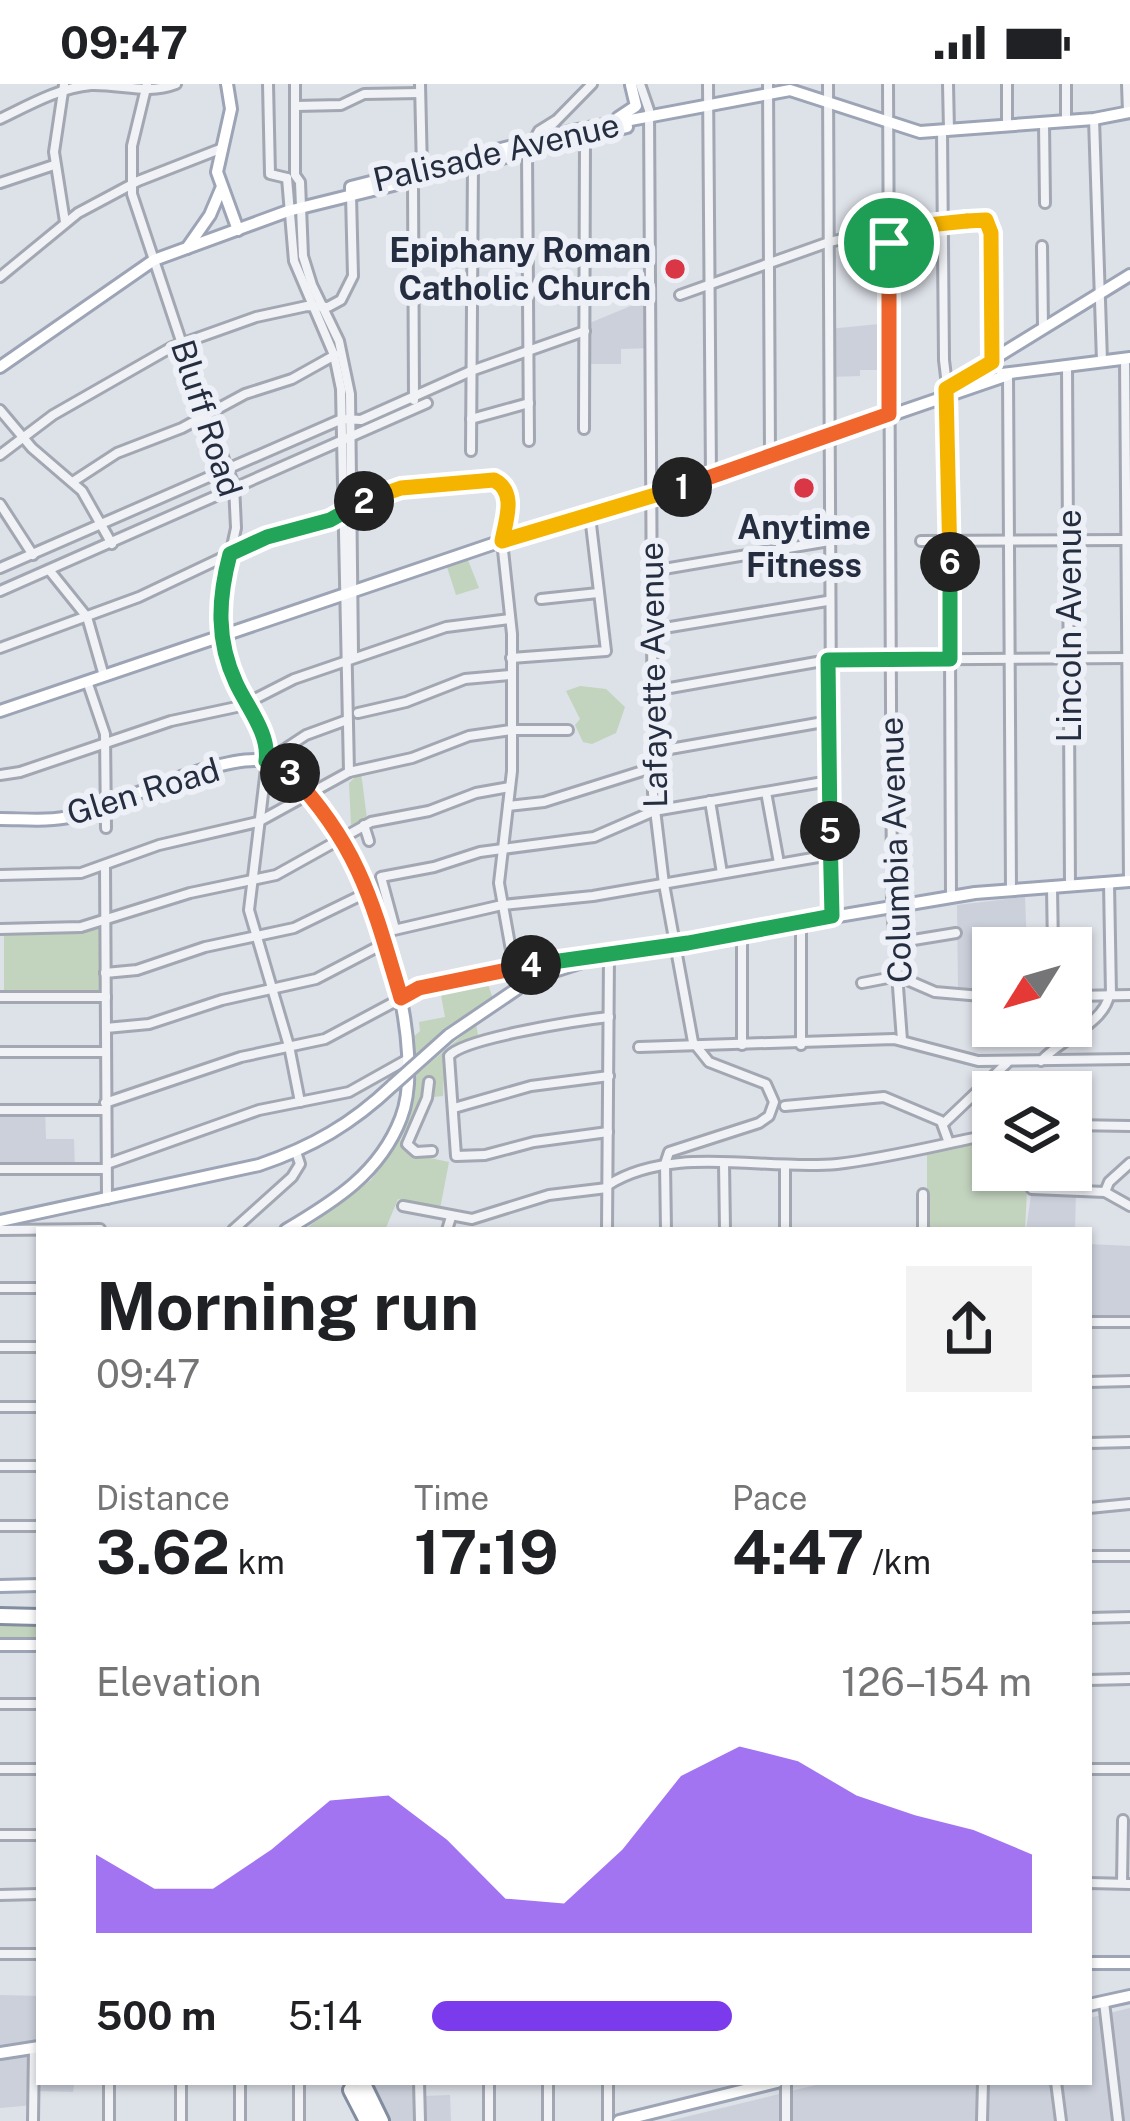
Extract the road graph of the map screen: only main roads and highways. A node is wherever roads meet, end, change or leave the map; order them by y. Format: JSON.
{"nodes":[{"id":1,"x":226,"y":84,"type":"edge"},
{"id":2,"x":634,"y":84,"type":"edge"},
{"id":3,"x":768,"y":89,"type":"edge"},
{"id":4,"x":1129,"y":112,"type":"edge"},
{"id":5,"x":648,"y":119,"type":"junction"},
{"id":6,"x":608,"y":123,"type":"junction"},
{"id":7,"x":585,"y":137,"type":"junction"},
{"id":8,"x":528,"y":147,"type":"junction"},
{"id":9,"x":221,"y":189,"type":"junction"},
{"id":10,"x":238,"y":230,"type":"junction"},
{"id":11,"x":183,"y":251,"type":"junction"},
{"id":12,"x":1128,"y":277,"type":"edge"},
{"id":13,"x":1127,"y":358,"type":"edge"},
{"id":14,"x":992,"y":362,"type":"junction"},
{"id":15,"x":0,"y":367,"type":"edge"},
{"id":16,"x":958,"y":387,"type":"junction"},
{"id":17,"x":0,"y":711,"type":"edge"},
{"id":18,"x":0,"y":819,"type":"edge"},
{"id":19,"x":1130,"y":881,"type":"edge"},
{"id":20,"x":605,"y":956,"type":"junction"},
{"id":21,"x":514,"y":967,"type":"junction"},
{"id":22,"x":483,"y":977,"type":"junction"},
{"id":23,"x":518,"y":987,"type":"junction"},
{"id":24,"x":401,"y":998,"type":"junction"},
{"id":25,"x":494,"y":1002,"type":"junction"},
{"id":26,"x":29,"y":1215,"type":"junction"},
{"id":27,"x":1,"y":1227,"type":"edge"},
{"id":28,"x":291,"y":1227,"type":"edge"},
{"id":29,"x":30,"y":1229,"type":"road end"},
{"id":30,"x":0,"y":1586,"type":"edge"},
{"id":31,"x":36,"y":1586,"type":"edge"},
{"id":32,"x":0,"y":1613,"type":"edge"},
{"id":33,"x":36,"y":1613,"type":"edge"},
{"id":34,"x":0,"y":1645,"type":"edge"},
{"id":35,"x":36,"y":1645,"type":"edge"},
{"id":36,"x":1092,"y":1963,"type":"edge"},
{"id":37,"x":1130,"y":1963,"type":"edge"},
{"id":38,"x":1130,"y":1996,"type":"edge"},
{"id":39,"x":1092,"y":2005,"type":"edge"},
{"id":40,"x":36,"y":2048,"type":"edge"},
{"id":41,"x":0,"y":2053,"type":"edge"},
{"id":42,"x":357,"y":2085,"type":"edge"},
{"id":43,"x":358,"y":2085,"type":"edge"},
{"id":44,"x":731,"y":2088,"type":"edge"},
{"id":45,"x":667,"y":2115,"type":"edge"},
{"id":46,"x":358,"y":2121,"type":"edge"},
{"id":47,"x":378,"y":2121,"type":"edge"},
{"id":48,"x":619,"y":2121,"type":"edge"}],
"edges":[{"from":1,"to":9,"type":"main road"},
{"from":2,"to":6,"type":"main road"},
{"from":3,"to":4,"type":"main road","name":"Palisade Avenue"},
{"from":3,"to":5,"type":"main road","name":"Palisade Avenue"},
{"from":5,"to":6,"type":"main road","name":"Palisade Avenue"},
{"from":5,"to":7,"type":"main road","name":"Palisade Avenue"},
{"from":6,"to":7,"type":"main road"},
{"from":6,"to":8,"type":"main road","name":"Palisade Avenue"},
{"from":7,"to":8,"type":"main road","name":"Palisade Avenue"},
{"from":8,"to":10,"type":"main road","name":"Palisade Avenue"},
{"from":9,"to":10,"type":"main road"},
{"from":9,"to":11,"type":"main road"},
{"from":10,"to":11,"type":"main road","name":"Palisade Avenue"},
{"from":11,"to":15,"type":"main road","name":"Palisade Avenue"},
{"from":12,"to":14,"type":"main road"},
{"from":13,"to":16,"type":"main road"},
{"from":14,"to":16,"type":"main road"},
{"from":14,"to":16,"type":"main road"},
{"from":16,"to":17,"type":"main road"},
{"from":18,"to":24,"type":"main road","name":"Glen Road"},
{"from":19,"to":20,"type":"main road"},
{"from":20,"to":21,"type":"main road"},
{"from":20,"to":23,"type":"main road"},
{"from":21,"to":22,"type":"main road"},
{"from":21,"to":23,"type":"main road"},
{"from":22,"to":23,"type":"main road"},
{"from":22,"to":24,"type":"main road"},
{"from":22,"to":25,"type":"main road"},
{"from":23,"to":25,"type":"main road"},
{"from":24,"to":28,"type":"main road"},
{"from":25,"to":26,"type":"main road","bridge":true},
{"from":26,"to":27,"type":"main road"},
{"from":26,"to":29,"type":"main road"},
{"from":30,"to":31,"type":"main road"},
{"from":32,"to":33,"type":"highway"},
{"from":34,"to":35,"type":"main road"},
{"from":36,"to":37,"type":"main road"},
{"from":38,"to":39,"type":"main road"},
{"from":40,"to":41,"type":"main road"},
{"from":42,"to":46,"type":"main road"},
{"from":43,"to":47,"type":"highway"},
{"from":44,"to":45,"type":"main road"},
{"from":45,"to":48,"type":"main road"}]}
